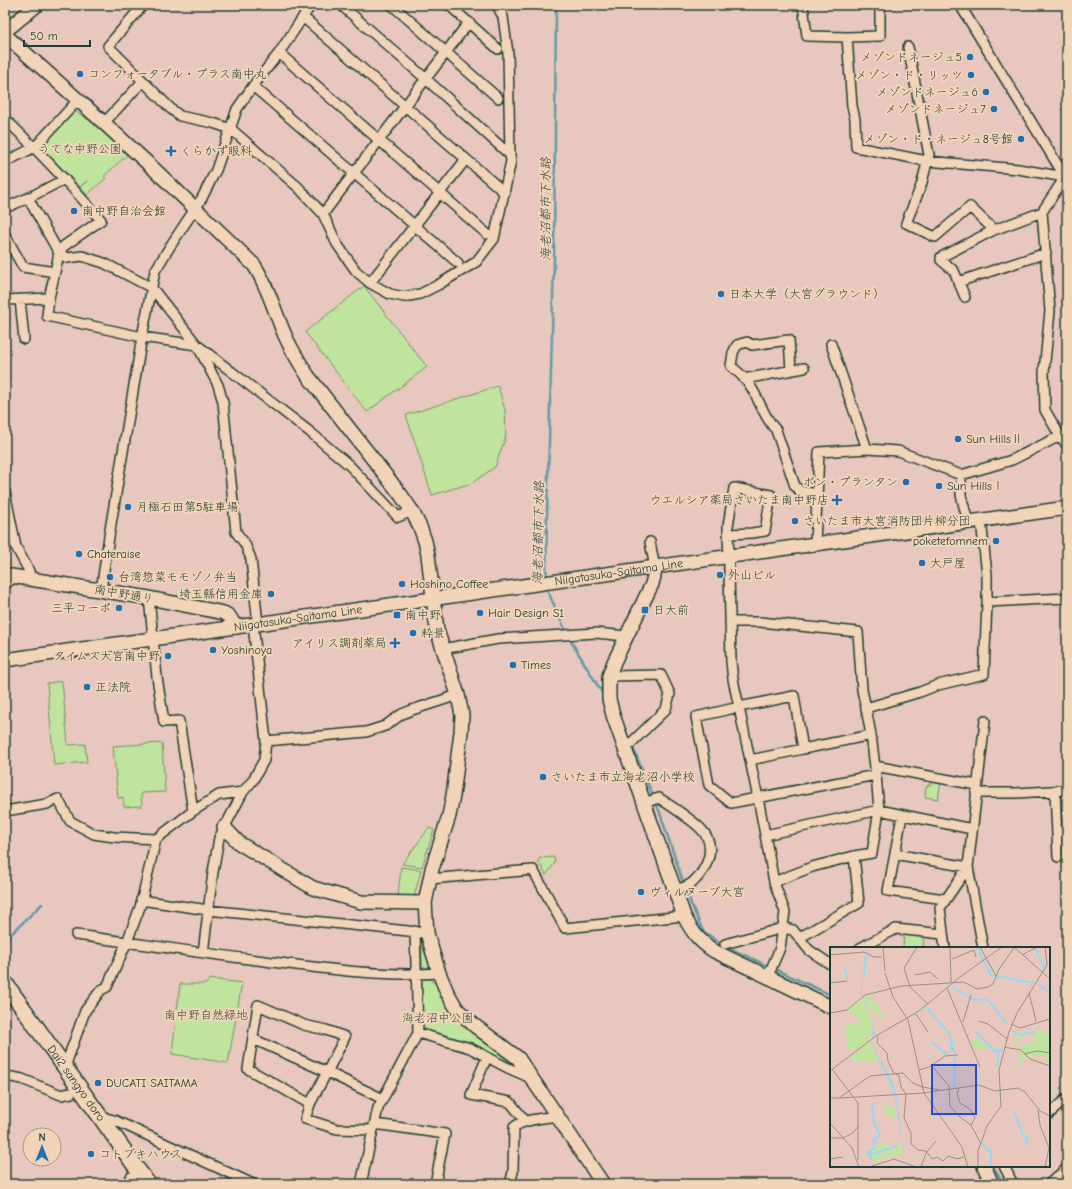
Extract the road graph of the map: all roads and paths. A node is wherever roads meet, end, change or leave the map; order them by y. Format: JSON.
{"nodes":[{"id":1,"x":37,"y":5,"type":"edge"},
{"id":2,"x":143,"y":5,"type":"edge"},
{"id":3,"x":311,"y":5,"type":"edge"},
{"id":4,"x":341,"y":5,"type":"edge"},
{"id":5,"x":392,"y":5,"type":"edge"},
{"id":6,"x":449,"y":5,"type":"edge"},
{"id":7,"x":497,"y":5,"type":"edge"},
{"id":8,"x":803,"y":5,"type":"edge"},
{"id":9,"x":880,"y":5,"type":"edge"},
{"id":10,"x":960,"y":5,"type":"edge"},
{"id":11,"x":303,"y":17,"type":"junction"},
{"id":12,"x":469,"y":22,"type":"junction"},
{"id":13,"x":5,"y":31,"type":"edge"},
{"id":14,"x":5,"y":36,"type":"edge"},
{"id":15,"x":848,"y":37,"type":"junction"},
{"id":16,"x":908,"y":47,"type":"dead end"},
{"id":17,"x":498,"y":49,"type":"dead end"},
{"id":18,"x":446,"y":52,"type":"junction"},
{"id":19,"x":280,"y":53,"type":"junction"},
{"id":20,"x":426,"y":79,"type":"junction"},
{"id":21,"x":143,"y":81,"type":"junction"},
{"id":22,"x":253,"y":86,"type":"junction"},
{"id":23,"x":498,"y":98,"type":"dead end"},
{"id":24,"x":78,"y":100,"type":"junction"},
{"id":25,"x":405,"y":106,"type":"junction"},
{"id":26,"x":5,"y":119,"type":"edge"},
{"id":27,"x":104,"y":123,"type":"junction"},
{"id":28,"x":231,"y":129,"type":"junction"},
{"id":29,"x":379,"y":140,"type":"junction"},
{"id":30,"x":35,"y":147,"type":"junction"},
{"id":31,"x":510,"y":155,"type":"junction"},
{"id":32,"x":466,"y":159,"type":"junction"},
{"id":33,"x":927,"y":161,"type":"junction"},
{"id":34,"x":5,"y":162,"type":"edge"},
{"id":35,"x":354,"y":173,"type":"junction"},
{"id":36,"x":1066,"y":177,"type":"edge"},
{"id":37,"x":65,"y":179,"type":"junction"},
{"id":38,"x":439,"y":193,"type":"junction"},
{"id":39,"x":505,"y":193,"type":"junction"},
{"id":40,"x":28,"y":198,"type":"junction"},
{"id":41,"x":5,"y":208,"type":"edge"},
{"id":42,"x":195,"y":209,"type":"junction"},
{"id":43,"x":1042,"y":212,"type":"junction"},
{"id":44,"x":323,"y":214,"type":"junction"},
{"id":45,"x":414,"y":226,"type":"junction"},
{"id":46,"x":994,"y":230,"type":"junction"},
{"id":47,"x":487,"y":234,"type":"dead end"},
{"id":48,"x":5,"y":235,"type":"edge"},
{"id":49,"x":58,"y":253,"type":"junction"},
{"id":50,"x":1046,"y":253,"type":"junction"},
{"id":51,"x":458,"y":263,"type":"dead end"},
{"id":52,"x":55,"y":272,"type":"junction"},
{"id":53,"x":958,"y":282,"type":"junction"},
{"id":54,"x":370,"y":283,"type":"junction"},
{"id":55,"x":152,"y":288,"type":"junction"},
{"id":56,"x":965,"y":297,"type":"dead end"},
{"id":57,"x":49,"y":298,"type":"junction"},
{"id":58,"x":20,"y":299,"type":"junction"},
{"id":59,"x":5,"y":300,"type":"edge"},
{"id":60,"x":142,"y":337,"type":"junction"},
{"id":61,"x":24,"y":339,"type":"dead end"},
{"id":62,"x":831,"y":344,"type":"dead end"},
{"id":63,"x":197,"y":345,"type":"junction"},
{"id":64,"x":804,"y":368,"type":"dead end"},
{"id":65,"x":791,"y":370,"type":"junction"},
{"id":66,"x":744,"y":379,"type":"junction"},
{"id":67,"x":1060,"y":436,"type":"junction"},
{"id":68,"x":1067,"y":444,"type":"edge"},
{"id":69,"x":867,"y":449,"type":"junction"},
{"id":70,"x":961,"y":475,"type":"junction"},
{"id":71,"x":5,"y":492,"type":"edge"},
{"id":72,"x":817,"y":494,"type":"junction"},
{"id":73,"x":1067,"y":508,"type":"edge"},
{"id":74,"x":412,"y":511,"type":"junction"},
{"id":75,"x":974,"y":521,"type":"junction"},
{"id":76,"x":728,"y":534,"type":"junction"},
{"id":77,"x":650,"y":542,"type":"dead end"},
{"id":78,"x":815,"y":544,"type":"junction"},
{"id":79,"x":728,"y":557,"type":"junction"},
{"id":80,"x":655,"y":568,"type":"junction"},
{"id":81,"x":8,"y":579,"type":"edge"},
{"id":82,"x":31,"y":579,"type":"junction"},
{"id":83,"x":101,"y":590,"type":"junction"},
{"id":84,"x":149,"y":598,"type":"junction"},
{"id":85,"x":1067,"y":598,"type":"edge"},
{"id":86,"x":433,"y":599,"type":"junction"},
{"id":87,"x":987,"y":602,"type":"junction"},
{"id":88,"x":730,"y":622,"type":"junction"},
{"id":89,"x":256,"y":624,"type":"junction"},
{"id":90,"x":236,"y":627,"type":"junction"},
{"id":91,"x":626,"y":636,"type":"junction"},
{"id":92,"x":153,"y":639,"type":"junction"},
{"id":93,"x":442,"y":649,"type":"junction"},
{"id":94,"x":5,"y":660,"type":"edge"},
{"id":95,"x":610,"y":676,"type":"junction"},
{"id":96,"x":458,"y":695,"type":"junction"},
{"id":97,"x":739,"y":707,"type":"junction"},
{"id":98,"x":866,"y":708,"type":"junction"},
{"id":99,"x":985,"y":721,"type":"dead end"},
{"id":100,"x":872,"y":736,"type":"junction"},
{"id":101,"x":266,"y":741,"type":"junction"},
{"id":102,"x":624,"y":749,"type":"junction"},
{"id":103,"x":803,"y":749,"type":"junction"},
{"id":104,"x":750,"y":760,"type":"junction"},
{"id":105,"x":876,"y":770,"type":"junction"},
{"id":106,"x":976,"y":789,"type":"junction"},
{"id":107,"x":1067,"y":790,"type":"edge"},
{"id":108,"x":1055,"y":791,"type":"junction"},
{"id":109,"x":243,"y":792,"type":"junction"},
{"id":110,"x":758,"y":798,"type":"junction"},
{"id":111,"x":644,"y":803,"type":"junction"},
{"id":112,"x":879,"y":810,"type":"junction"},
{"id":113,"x":5,"y":811,"type":"edge"},
{"id":114,"x":194,"y":811,"type":"junction"},
{"id":115,"x":902,"y":816,"type":"junction"},
{"id":116,"x":224,"y":827,"type":"junction"},
{"id":117,"x":972,"y":829,"type":"junction"},
{"id":118,"x":765,"y":835,"type":"junction"},
{"id":119,"x":156,"y":839,"type":"junction"},
{"id":120,"x":895,"y":854,"type":"junction"},
{"id":121,"x":854,"y":856,"type":"junction"},
{"id":122,"x":1058,"y":857,"type":"dead end"},
{"id":123,"x":968,"y":867,"type":"junction"},
{"id":124,"x":430,"y":879,"type":"junction"},
{"id":125,"x":774,"y":882,"type":"junction"},
{"id":126,"x":675,"y":890,"type":"junction"},
{"id":127,"x":945,"y":899,"type":"junction"},
{"id":128,"x":141,"y":900,"type":"junction"},
{"id":129,"x":425,"y":902,"type":"junction"},
{"id":130,"x":208,"y":910,"type":"junction"},
{"id":131,"x":684,"y":916,"type":"junction"},
{"id":132,"x":783,"y":928,"type":"junction"},
{"id":133,"x":421,"y":932,"type":"junction"},
{"id":134,"x":943,"y":934,"type":"junction"},
{"id":135,"x":76,"y":935,"type":"dead end"},
{"id":136,"x":799,"y":938,"type":"junction"},
{"id":137,"x":126,"y":942,"type":"junction"},
{"id":138,"x":725,"y":944,"type":"dead end"},
{"id":139,"x":862,"y":947,"type":"edge"},
{"id":140,"x":945,"y":947,"type":"edge"},
{"id":141,"x":983,"y":947,"type":"edge"},
{"id":142,"x":203,"y":953,"type":"junction"},
{"id":143,"x":830,"y":964,"type":"edge"},
{"id":144,"x":439,"y":973,"type":"junction"},
{"id":145,"x":417,"y":974,"type":"junction"},
{"id":146,"x":768,"y":976,"type":"junction"},
{"id":147,"x":5,"y":983,"type":"edge"},
{"id":148,"x":5,"y":999,"type":"edge"},
{"id":149,"x":830,"y":1007,"type":"edge"},
{"id":150,"x":418,"y":1033,"type":"junction"},
{"id":151,"x":253,"y":1039,"type":"junction"},
{"id":152,"x":487,"y":1057,"type":"junction"},
{"id":153,"x":65,"y":1068,"type":"junction"},
{"id":154,"x":327,"y":1072,"type":"junction"},
{"id":155,"x":5,"y":1077,"type":"edge"},
{"id":156,"x":532,"y":1078,"type":"junction"},
{"id":157,"x":71,"y":1093,"type":"junction"},
{"id":158,"x":1067,"y":1098,"type":"edge"},
{"id":159,"x":383,"y":1099,"type":"junction"},
{"id":160,"x":310,"y":1104,"type":"junction"},
{"id":161,"x":1050,"y":1113,"type":"edge"},
{"id":162,"x":557,"y":1116,"type":"junction"},
{"id":163,"x":101,"y":1118,"type":"junction"},
{"id":164,"x":526,"y":1122,"type":"junction"},
{"id":165,"x":374,"y":1127,"type":"junction"},
{"id":166,"x":984,"y":1167,"type":"edge"},
{"id":167,"x":1004,"y":1167,"type":"edge"},
{"id":168,"x":1067,"y":1168,"type":"edge"},
{"id":169,"x":132,"y":1182,"type":"edge"},
{"id":170,"x":148,"y":1184,"type":"edge"},
{"id":171,"x":253,"y":1184,"type":"edge"},
{"id":172,"x":361,"y":1184,"type":"edge"},
{"id":173,"x":435,"y":1184,"type":"edge"},
{"id":174,"x":510,"y":1184,"type":"edge"},
{"id":175,"x":603,"y":1184,"type":"edge"},
{"id":176,"x":992,"y":1184,"type":"edge"},
{"id":177,"x":1013,"y":1184,"type":"edge"},
{"id":178,"x":1049,"y":1184,"type":"edge"}],
"edges":[{"from":1,"to":13,"type":"street"},
{"from":2,"to":21,"type":"street"},
{"from":3,"to":11,"type":"street"},
{"from":4,"to":20,"type":"street"},
{"from":5,"to":18,"type":"street"},
{"from":6,"to":12,"type":"street"},
{"from":7,"to":31,"type":"street"},
{"from":8,"to":15,"type":"street"},
{"from":9,"to":15,"type":"street"},
{"from":10,"to":36,"type":"street"},
{"from":11,"to":19,"type":"street"},
{"from":11,"to":25,"type":"street"},
{"from":12,"to":17,"type":"street"},
{"from":12,"to":18,"type":"street"},
{"from":14,"to":24,"type":"street"},
{"from":15,"to":33,"type":"street"},
{"from":16,"to":33,"type":"street"},
{"from":18,"to":20,"type":"street"},
{"from":18,"to":23,"type":"street"},
{"from":19,"to":22,"type":"street"},
{"from":19,"to":29,"type":"street"},
{"from":20,"to":25,"type":"street"},
{"from":20,"to":31,"type":"street"},
{"from":21,"to":27,"type":"street"},
{"from":21,"to":28,"type":"street"},
{"from":22,"to":28,"type":"street"},
{"from":22,"to":35,"type":"street"},
{"from":24,"to":27,"type":"street"},
{"from":24,"to":30,"type":"street"},
{"from":25,"to":29,"type":"street"},
{"from":25,"to":32,"type":"street"},
{"from":26,"to":30,"type":"street"},
{"from":27,"to":42,"type":"street"},
{"from":28,"to":42,"type":"street"},
{"from":28,"to":44,"type":"street"},
{"from":29,"to":35,"type":"street"},
{"from":29,"to":38,"type":"street"},
{"from":30,"to":34,"type":"street"},
{"from":30,"to":37,"type":"street"},
{"from":31,"to":39,"type":"street"},
{"from":32,"to":38,"type":"street"},
{"from":32,"to":39,"type":"street"},
{"from":33,"to":36,"type":"street"},
{"from":33,"to":46,"type":"street"},
{"from":35,"to":44,"type":"street"},
{"from":35,"to":45,"type":"street"},
{"from":36,"to":43,"type":"street"},
{"from":37,"to":40,"type":"street"},
{"from":37,"to":49,"type":"street"},
{"from":38,"to":45,"type":"street"},
{"from":38,"to":47,"type":"street"},
{"from":39,"to":54,"type":"street"},
{"from":40,"to":41,"type":"street"},
{"from":40,"to":49,"type":"street"},
{"from":42,"to":55,"type":"street"},
{"from":42,"to":74,"type":"street"},
{"from":43,"to":46,"type":"street"},
{"from":43,"to":50,"type":"street"},
{"from":44,"to":54,"type":"street"},
{"from":45,"to":51,"type":"street"},
{"from":45,"to":54,"type":"street"},
{"from":46,"to":53,"type":"street"},
{"from":48,"to":52,"type":"street"},
{"from":49,"to":52,"type":"street"},
{"from":49,"to":55,"type":"street"},
{"from":50,"to":53,"type":"street"},
{"from":50,"to":67,"type":"street"},
{"from":52,"to":57,"type":"street"},
{"from":53,"to":56,"type":"street"},
{"from":55,"to":60,"type":"street"},
{"from":55,"to":63,"type":"street"},
{"from":57,"to":58,"type":"street"},
{"from":57,"to":60,"type":"street"},
{"from":58,"to":59,"type":"street"},
{"from":58,"to":61,"type":"street"},
{"from":60,"to":63,"type":"street"},
{"from":60,"to":83,"type":"street"},
{"from":62,"to":69,"type":"street"},
{"from":63,"to":74,"type":"street"},
{"from":63,"to":89,"type":"street"},
{"from":64,"to":65,"type":"street"},
{"from":65,"to":66,"type":"street"},
{"from":65,"to":66,"type":"street"},
{"from":66,"to":72,"type":"street"},
{"from":67,"to":68,"type":"street"},
{"from":67,"to":70,"type":"street"},
{"from":69,"to":70,"type":"street"},
{"from":69,"to":72,"type":"street"},
{"from":70,"to":75,"type":"street"},
{"from":71,"to":82,"type":"street"},
{"from":72,"to":78,"type":"street"},
{"from":73,"to":75,"type":"street","name":"Niigatasuka-Saitama Line"},
{"from":74,"to":86,"type":"street"},
{"from":75,"to":78,"type":"street","name":"Niigatasuka-Saitama Line"},
{"from":75,"to":87,"type":"street"},
{"from":76,"to":76,"type":"street"},
{"from":76,"to":79,"type":"street"},
{"from":77,"to":80,"type":"street"},
{"from":78,"to":79,"type":"street","name":"Niigatasuka-Saitama Line"},
{"from":79,"to":80,"type":"street","name":"Niigatasuka-Saitama Line"},
{"from":79,"to":88,"type":"street"},
{"from":80,"to":86,"type":"street","name":"Niigatasuka-Saitama Line"},
{"from":80,"to":91,"type":"street"},
{"from":81,"to":82,"type":"street","name":"南中野通り"},
{"from":82,"to":83,"type":"street","name":"南中野通り"},
{"from":83,"to":84,"type":"street","name":"南中野通り"},
{"from":84,"to":90,"type":"street","name":"南中野通り"},
{"from":84,"to":92,"type":"street"},
{"from":85,"to":87,"type":"street"},
{"from":86,"to":89,"type":"street","name":"Niigatasuka-Saitama Line"},
{"from":86,"to":93,"type":"street"},
{"from":87,"to":98,"type":"street"},
{"from":88,"to":97,"type":"street"},
{"from":88,"to":98,"type":"street"},
{"from":89,"to":90,"type":"street","name":"Niigatasuka-Saitama Line"},
{"from":89,"to":101,"type":"street"},
{"from":90,"to":92,"type":"street","name":"Niigatasuka-Saitama Line"},
{"from":91,"to":93,"type":"street"},
{"from":91,"to":95,"type":"street"},
{"from":92,"to":94,"type":"street","name":"Niigatasuka-Saitama Line"},
{"from":92,"to":114,"type":"street"},
{"from":93,"to":96,"type":"street"},
{"from":95,"to":102,"type":"street"},
{"from":95,"to":102,"type":"street"},
{"from":96,"to":101,"type":"street"},
{"from":96,"to":124,"type":"street"},
{"from":97,"to":103,"type":"street"},
{"from":97,"to":104,"type":"street"},
{"from":97,"to":110,"type":"street"},
{"from":98,"to":100,"type":"street"},
{"from":99,"to":106,"type":"street"},
{"from":100,"to":103,"type":"street"},
{"from":100,"to":105,"type":"street"},
{"from":101,"to":109,"type":"street"},
{"from":102,"to":111,"type":"street"},
{"from":103,"to":104,"type":"street"},
{"from":104,"to":110,"type":"street"},
{"from":105,"to":106,"type":"street"},
{"from":105,"to":110,"type":"street"},
{"from":105,"to":112,"type":"street"},
{"from":106,"to":108,"type":"street"},
{"from":106,"to":117,"type":"street"},
{"from":107,"to":108,"type":"street"},
{"from":108,"to":122,"type":"street"},
{"from":109,"to":114,"type":"street"},
{"from":109,"to":116,"type":"street"},
{"from":110,"to":118,"type":"street"},
{"from":111,"to":126,"type":"street"},
{"from":111,"to":126,"type":"street"},
{"from":112,"to":115,"type":"street"},
{"from":112,"to":118,"type":"street"},
{"from":112,"to":121,"type":"street"},
{"from":113,"to":119,"type":"street"},
{"from":114,"to":119,"type":"street"},
{"from":115,"to":117,"type":"street"},
{"from":115,"to":120,"type":"street"},
{"from":116,"to":129,"type":"street"},
{"from":116,"to":130,"type":"street"},
{"from":117,"to":123,"type":"street"},
{"from":118,"to":125,"type":"street"},
{"from":119,"to":128,"type":"street"},
{"from":120,"to":123,"type":"street"},
{"from":120,"to":127,"type":"street"},
{"from":121,"to":125,"type":"street"},
{"from":121,"to":136,"type":"street"},
{"from":123,"to":127,"type":"street"},
{"from":123,"to":141,"type":"street"},
{"from":124,"to":129,"type":"street"},
{"from":124,"to":131,"type":"street"},
{"from":125,"to":132,"type":"street"},
{"from":126,"to":131,"type":"street"},
{"from":127,"to":134,"type":"street"},
{"from":128,"to":130,"type":"street"},
{"from":128,"to":137,"type":"street"},
{"from":129,"to":133,"type":"street"},
{"from":130,"to":133,"type":"street"},
{"from":130,"to":142,"type":"street"},
{"from":131,"to":146,"type":"street"},
{"from":132,"to":136,"type":"street"},
{"from":132,"to":138,"type":"street"},
{"from":132,"to":146,"type":"street"},
{"from":133,"to":144,"type":"street"},
{"from":133,"to":145,"type":"street"},
{"from":134,"to":139,"type":"street"},
{"from":134,"to":140,"type":"street"},
{"from":135,"to":137,"type":"street"},
{"from":136,"to":143,"type":"street"},
{"from":137,"to":142,"type":"street"},
{"from":137,"to":153,"type":"street"},
{"from":142,"to":145,"type":"street"},
{"from":144,"to":145,"type":"street"},
{"from":144,"to":156,"type":"street"},
{"from":145,"to":150,"type":"street"},
{"from":146,"to":149,"type":"street"},
{"from":147,"to":153,"type":"main road","name":"Dai2 sangyo doro"},
{"from":148,"to":157,"type":"main road","name":"Dai2 sangyo doro"},
{"from":150,"to":152,"type":"street"},
{"from":150,"to":159,"type":"street"},
{"from":151,"to":154,"type":"street"},
{"from":151,"to":154,"type":"street"},
{"from":151,"to":160,"type":"street"},
{"from":152,"to":156,"type":"street"},
{"from":152,"to":164,"type":"street"},
{"from":153,"to":163,"type":"main road","name":"Dai2 sangyo doro"},
{"from":154,"to":159,"type":"street"},
{"from":154,"to":160,"type":"street"},
{"from":155,"to":157,"type":"street"},
{"from":156,"to":162,"type":"street"},
{"from":157,"to":169,"type":"main road","name":"Dai2 sangyo doro"},
{"from":158,"to":161,"type":"street"},
{"from":159,"to":165,"type":"street"},
{"from":160,"to":165,"type":"street"},
{"from":162,"to":164,"type":"street"},
{"from":162,"to":175,"type":"street"},
{"from":163,"to":170,"type":"main road","name":"Dai2 sangyo doro"},
{"from":163,"to":171,"type":"street"},
{"from":164,"to":174,"type":"street"},
{"from":165,"to":172,"type":"street"},
{"from":165,"to":173,"type":"street"},
{"from":166,"to":176,"type":"street"},
{"from":167,"to":177,"type":"street"},
{"from":168,"to":178,"type":"street"}]}
